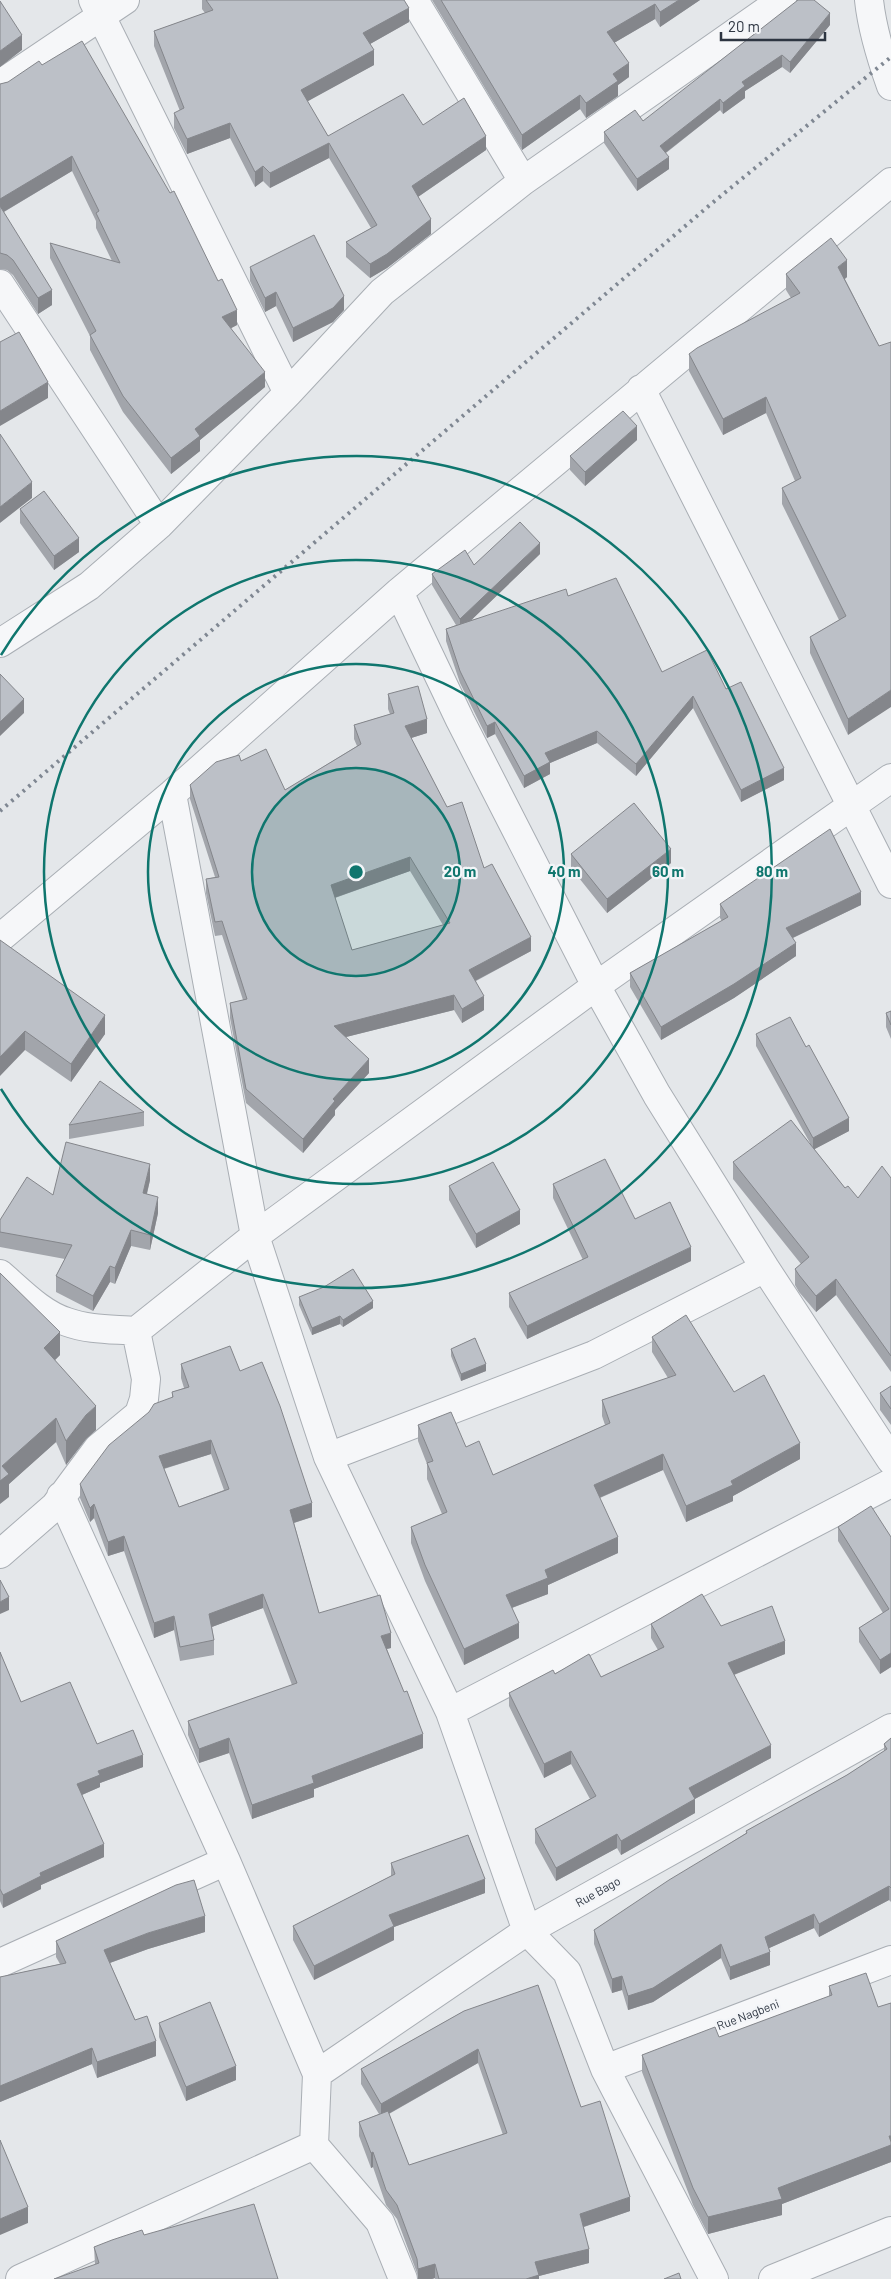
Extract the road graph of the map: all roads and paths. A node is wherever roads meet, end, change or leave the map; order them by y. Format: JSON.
{"nodes":[{"id":1,"x":125,"y":0,"type":"edge"},
{"id":2,"x":414,"y":0,"type":"edge"},
{"id":3,"x":782,"y":0,"type":"edge"},
{"id":4,"x":869,"y":0,"type":"edge"},
{"id":5,"x":98,"y":8,"type":"edge"},
{"id":6,"x":0,"y":84,"type":"edge"},
{"id":7,"x":891,"y":86,"type":"edge"},
{"id":8,"x":523,"y":181,"type":"junction"},
{"id":9,"x":889,"y":187,"type":"edge"},
{"id":10,"x":0,"y":284,"type":"edge"},
{"id":11,"x":641,"y":389,"type":"junction"},
{"id":12,"x":288,"y":393,"type":"junction"},
{"id":13,"x":159,"y":525,"type":"junction"},
{"id":14,"x":399,"y":592,"type":"junction"},
{"id":15,"x":0,"y":644,"type":"edge"},
{"id":16,"x":891,"y":778,"type":"edge"},
{"id":17,"x":172,"y":794,"type":"junction"},
{"id":18,"x":851,"y":805,"type":"junction"},
{"id":19,"x":891,"y":884,"type":"edge"},
{"id":20,"x":0,"y":938,"type":"edge"},
{"id":21,"x":596,"y":986,"type":"junction"},
{"id":22,"x":255,"y":1236,"type":"junction"},
{"id":23,"x":766,"y":1268,"type":"junction"},
{"id":24,"x":0,"y":1274,"type":"edge"},
{"id":25,"x":136,"y":1331,"type":"junction"},
{"id":26,"x":328,"y":1457,"type":"junction"},
{"id":27,"x":891,"y":1460,"type":"edge"},
{"id":28,"x":891,"y":1483,"type":"edge"},
{"id":29,"x":61,"y":1496,"type":"junction"},
{"id":30,"x":0,"y":1554,"type":"edge"},
{"id":31,"x":450,"y":1712,"type":"junction"},
{"id":32,"x":891,"y":1728,"type":"edge"},
{"id":33,"x":226,"y":1861,"type":"junction"},
{"id":34,"x":527,"y":1932,"type":"junction"},
{"id":35,"x":3,"y":1954,"type":"edge"},
{"id":36,"x":891,"y":1960,"type":"edge"},
{"id":37,"x":605,"y":2069,"type":"junction"},
{"id":38,"x":317,"y":2074,"type":"junction"},
{"id":39,"x":314,"y":2145,"type":"junction"},
{"id":40,"x":891,"y":2231,"type":"edge"},
{"id":41,"x":20,"y":2279,"type":"edge"},
{"id":42,"x":403,"y":2279,"type":"edge"},
{"id":43,"x":714,"y":2279,"type":"edge"},
{"id":44,"x":773,"y":2279,"type":"edge"}],
"edges":[{"from":1,"to":5,"type":"street"},
{"from":2,"to":8,"type":"street"},
{"from":3,"to":8,"type":"street"},
{"from":4,"to":7,"type":"street"},
{"from":5,"to":6,"type":"street"},
{"from":5,"to":12,"type":"street"},
{"from":8,"to":12,"type":"street"},
{"from":9,"to":11,"type":"street"},
{"from":10,"to":13,"type":"street"},
{"from":11,"to":14,"type":"street"},
{"from":11,"to":18,"type":"street"},
{"from":12,"to":13,"type":"street"},
{"from":13,"to":15,"type":"street"},
{"from":14,"to":17,"type":"street"},
{"from":14,"to":21,"type":"street"},
{"from":16,"to":18,"type":"street"},
{"from":17,"to":20,"type":"street"},
{"from":17,"to":22,"type":"street"},
{"from":18,"to":19,"type":"street"},
{"from":18,"to":21,"type":"street"},
{"from":21,"to":22,"type":"street"},
{"from":21,"to":23,"type":"street"},
{"from":22,"to":25,"type":"street"},
{"from":22,"to":26,"type":"street"},
{"from":23,"to":26,"type":"street"},
{"from":23,"to":27,"type":"street"},
{"from":24,"to":25,"type":"street"},
{"from":25,"to":29,"type":"street"},
{"from":26,"to":31,"type":"street"},
{"from":28,"to":31,"type":"street"},
{"from":29,"to":30,"type":"street"},
{"from":29,"to":33,"type":"street"},
{"from":31,"to":34,"type":"street"},
{"from":32,"to":34,"type":"street","name":"Rue Bago"},
{"from":33,"to":35,"type":"street"},
{"from":33,"to":38,"type":"street"},
{"from":34,"to":37,"type":"street"},
{"from":34,"to":38,"type":"street","name":"Rue Bago"},
{"from":36,"to":37,"type":"street","name":"Rue Nagbeni"},
{"from":37,"to":43,"type":"street"},
{"from":38,"to":39,"type":"street"},
{"from":39,"to":41,"type":"street"},
{"from":39,"to":42,"type":"street"},
{"from":40,"to":44,"type":"street"}]}
